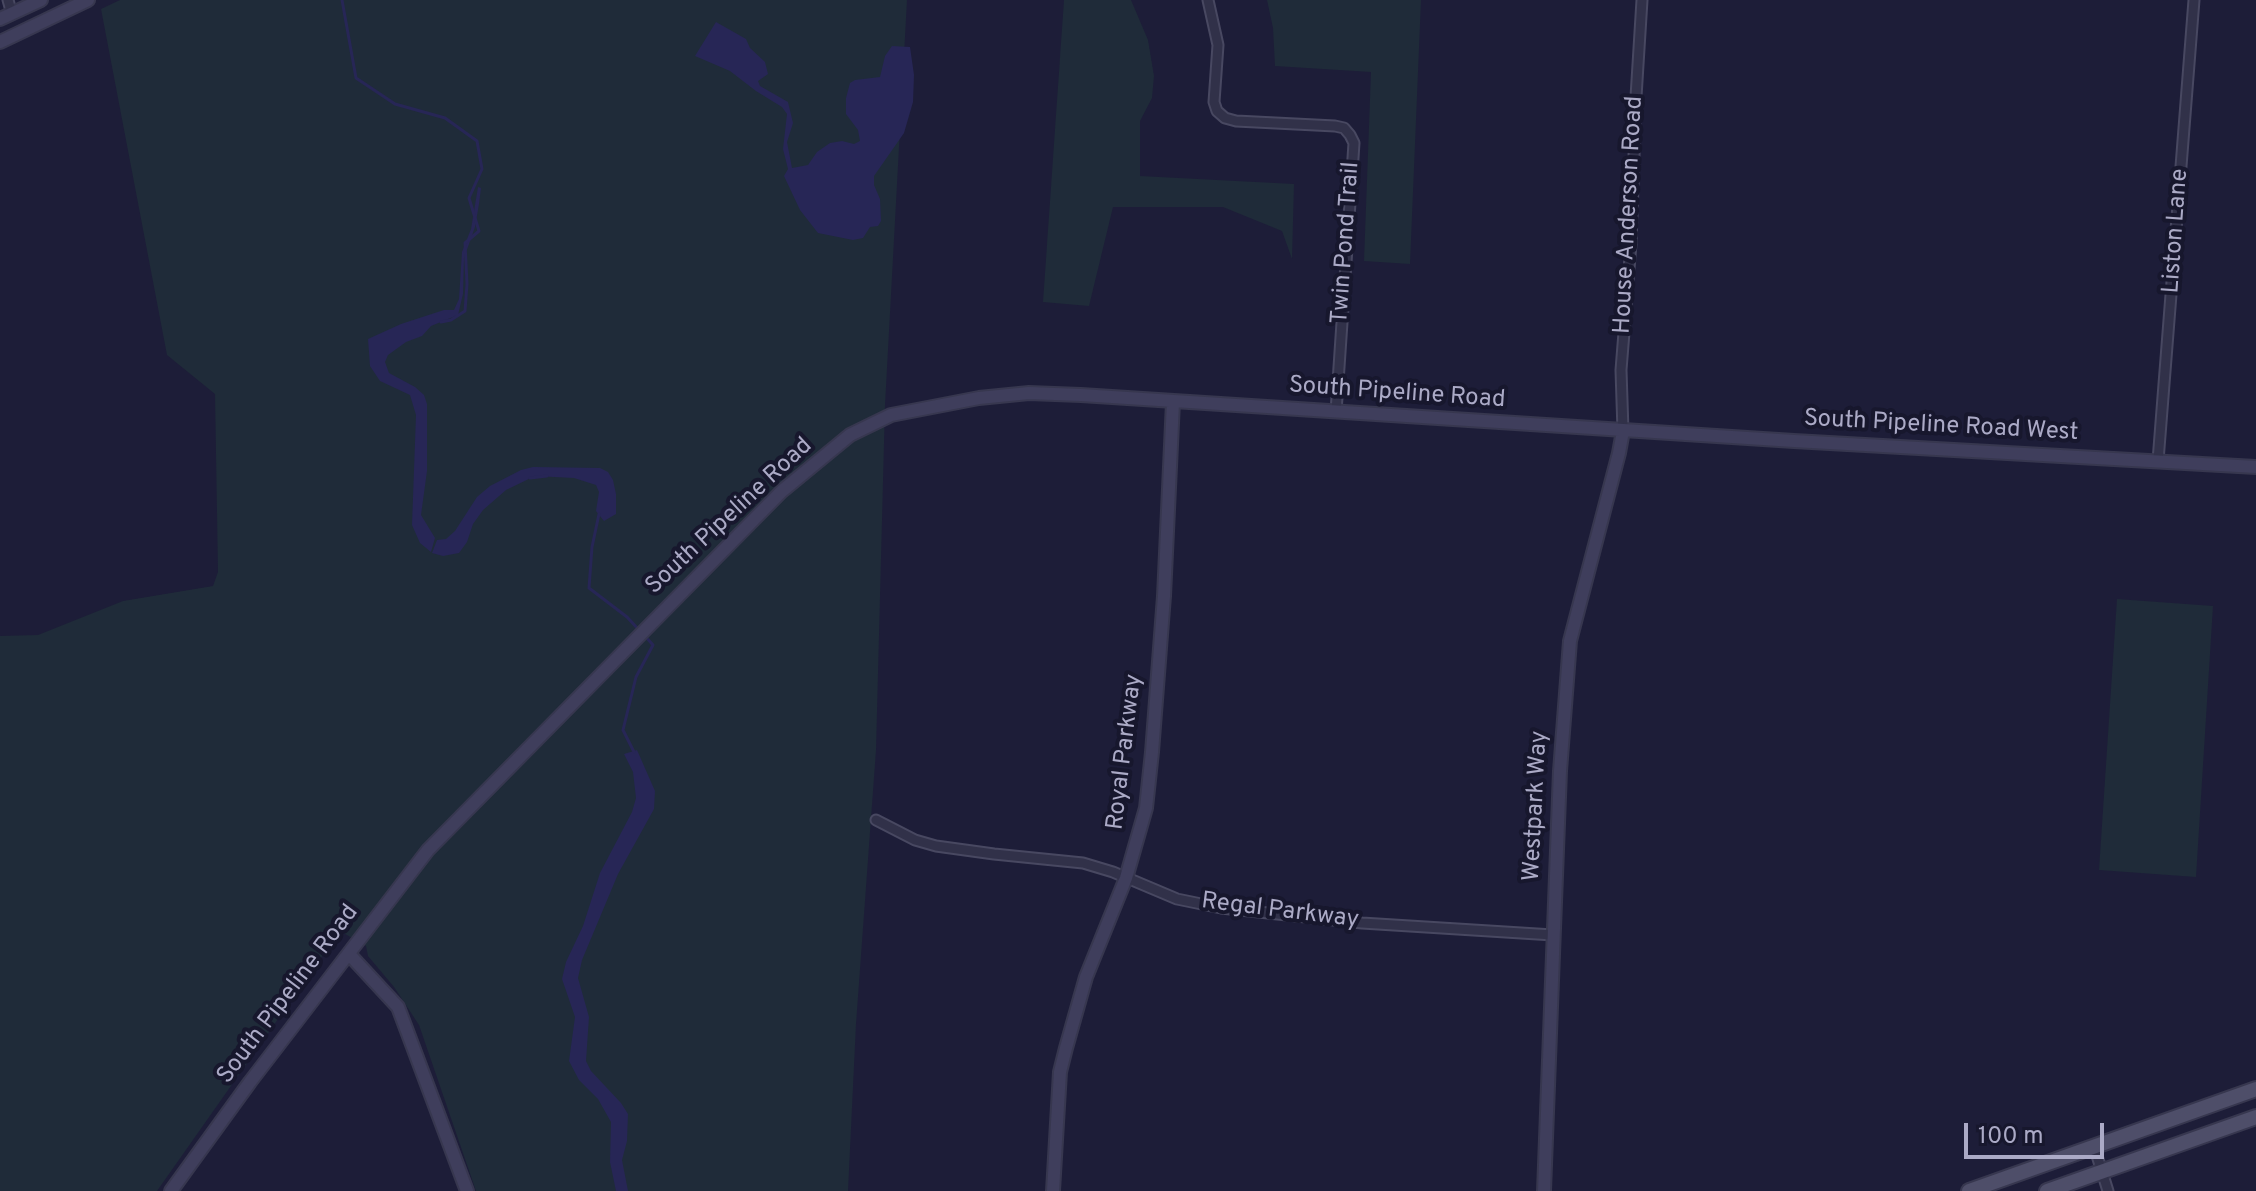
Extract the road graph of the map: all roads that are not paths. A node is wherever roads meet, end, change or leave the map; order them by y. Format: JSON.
{"nodes":[{"id":1,"x":8,"y":0,"type":"edge"},
{"id":2,"x":41,"y":0,"type":"edge"},
{"id":3,"x":88,"y":0,"type":"edge"},
{"id":4,"x":1208,"y":0,"type":"edge"},
{"id":5,"x":1642,"y":0,"type":"edge"},
{"id":6,"x":2194,"y":0,"type":"edge"},
{"id":7,"x":6,"y":16,"type":"edge"},
{"id":8,"x":0,"y":42,"type":"edge"},
{"id":9,"x":1173,"y":402,"type":"junction"},
{"id":10,"x":1336,"y":412,"type":"junction"},
{"id":11,"x":1623,"y":431,"type":"junction"},
{"id":12,"x":2158,"y":461,"type":"junction"},
{"id":13,"x":2256,"y":467,"type":"edge"},
{"id":14,"x":876,"y":820,"type":"dead end"},
{"id":15,"x":1126,"y":878,"type":"junction"},
{"id":16,"x":1553,"y":935,"type":"junction"},
{"id":17,"x":349,"y":954,"type":"junction"},
{"id":18,"x":2256,"y":1089,"type":"edge"},
{"id":19,"x":2256,"y":1117,"type":"edge"},
{"id":20,"x":2094,"y":1146,"type":"junction"},
{"id":21,"x":2102,"y":1171,"type":"junction"},
{"id":22,"x":171,"y":1191,"type":"edge"},
{"id":23,"x":467,"y":1191,"type":"edge"},
{"id":24,"x":1053,"y":1191,"type":"edge"},
{"id":25,"x":1544,"y":1191,"type":"edge"},
{"id":26,"x":1969,"y":1191,"type":"edge"},
{"id":27,"x":2047,"y":1191,"type":"edge"},
{"id":28,"x":2108,"y":1191,"type":"edge"}],
"edges":[{"from":1,"to":7,"type":"street"},
{"from":2,"to":7,"type":"street"},
{"from":3,"to":8,"type":"street"},
{"from":4,"to":10,"type":"street","name":"Twin Pond Trail"},
{"from":5,"to":11,"type":"street","name":"House Anderson Road"},
{"from":6,"to":12,"type":"street","name":"Liston Lane"},
{"from":9,"to":10,"type":"street","name":"South Pipeline Road"},
{"from":9,"to":15,"type":"street","name":"Royal Parkway"},
{"from":9,"to":17,"type":"street","name":"South Pipeline Road"},
{"from":10,"to":11,"type":"street","name":"South Pipeline Road"},
{"from":11,"to":12,"type":"street","name":"South Pipeline Road West"},
{"from":11,"to":16,"type":"street","name":"Westpark Way"},
{"from":12,"to":13,"type":"street","name":"South Pipeline Road West"},
{"from":14,"to":15,"type":"street","name":"Regal Parkway"},
{"from":15,"to":16,"type":"street","name":"Regal Parkway"},
{"from":15,"to":24,"type":"street","name":"Royal Parkway"},
{"from":16,"to":25,"type":"street","name":"Westpark Way"},
{"from":17,"to":22,"type":"street","name":"South Pipeline Road"},
{"from":17,"to":23,"type":"street"},
{"from":18,"to":20,"type":"main road"},
{"from":19,"to":21,"type":"main road"},
{"from":20,"to":21,"type":"street"},
{"from":20,"to":26,"type":"main road"},
{"from":21,"to":27,"type":"main road"},
{"from":21,"to":28,"type":"street"}]}
